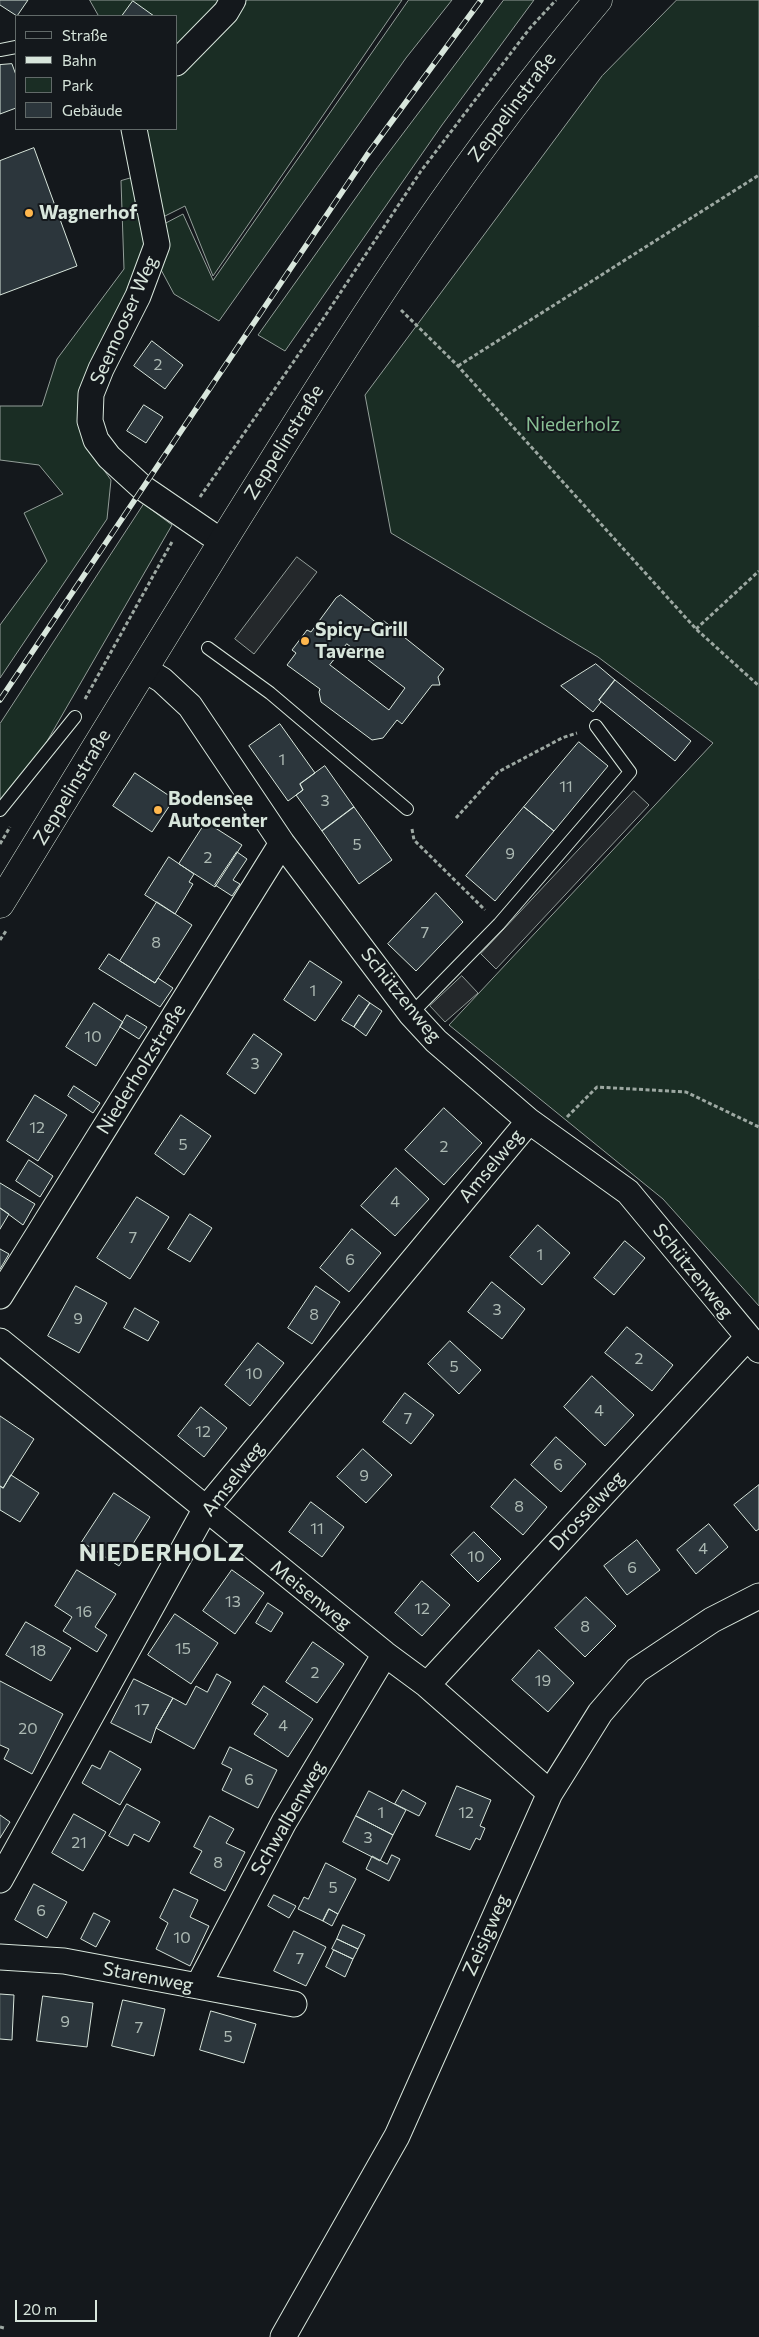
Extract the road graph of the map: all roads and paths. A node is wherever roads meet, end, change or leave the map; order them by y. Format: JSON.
{"nodes":[{"id":1,"x":233,"y":0,"type":"edge"},
{"id":2,"x":556,"y":0,"type":"edge"},
{"id":3,"x":598,"y":0,"type":"edge"},
{"id":4,"x":15,"y":47,"type":"edge"},
{"id":5,"x":0,"y":50,"type":"edge"},
{"id":6,"x":178,"y":61,"type":"edge"},
{"id":7,"x":134,"y":130,"type":"edge"},
{"id":8,"x":759,"y":175,"type":"edge"},
{"id":9,"x":379,"y":293,"type":"junction"},
{"id":10,"x":458,"y":366,"type":"junction"},
{"id":11,"x":187,"y":519,"type":"junction"},
{"id":12,"x":222,"y":542,"type":"junction"},
{"id":13,"x":759,"y":571,"type":"edge"},
{"id":14,"x":696,"y":629,"type":"junction"},
{"id":15,"x":208,"y":648,"type":"dead end"},
{"id":16,"x":144,"y":669,"type":"junction"},
{"id":17,"x":759,"y":686,"type":"edge"},
{"id":18,"x":75,"y":717,"type":"joint"},
{"id":19,"x":596,"y":726,"type":"joint"},
{"id":20,"x":407,"y":809,"type":"joint"},
{"id":21,"x":0,"y":810,"type":"edge"},
{"id":22,"x":456,"y":818,"type":"dead end"},
{"id":23,"x":282,"y":843,"type":"junction"},
{"id":24,"x":0,"y":904,"type":"edge"},
{"id":25,"x":499,"y":924,"type":"junction"},
{"id":26,"x":411,"y":1014,"type":"junction"},
{"id":27,"x":528,"y":1121,"type":"junction"},
{"id":28,"x":759,"y":1127,"type":"edge"},
{"id":29,"x":548,"y":1135,"type":"junction"},
{"id":30,"x":0,"y":1296,"type":"edge"},
{"id":31,"x":0,"y":1341,"type":"edge"},
{"id":32,"x":753,"y":1344,"type":"edge"},
{"id":33,"x":205,"y":1510,"type":"junction"},
{"id":34,"x":759,"y":1596,"type":"edge"},
{"id":35,"x":385,"y":1654,"type":"junction"},
{"id":36,"x":427,"y":1685,"type":"junction"},
{"id":37,"x":550,"y":1793,"type":"junction"},
{"id":38,"x":0,"y":1880,"type":"edge"},
{"id":39,"x":0,"y":1957,"type":"edge"},
{"id":40,"x":198,"y":1986,"type":"junction"},
{"id":41,"x":294,"y":2004,"type":"dead end"},
{"id":42,"x":283,"y":2337,"type":"edge"}],
"edges":[{"from":1,"to":6,"type":"street"},
{"from":2,"to":11,"type":"path"},
{"from":3,"to":9,"type":"main road","name":"Zeppelinstraße"},
{"from":4,"to":5,"type":"lane"},
{"from":7,"to":11,"type":"street","name":"Seemooser Weg"},
{"from":8,"to":10,"type":"path"},
{"from":9,"to":10,"type":"path"},
{"from":9,"to":12,"type":"main road","name":"Zeppelinstraße"},
{"from":10,"to":14,"type":"path"},
{"from":11,"to":12,"type":"street","name":"Seemooser Weg"},
{"from":11,"to":18,"type":"path"},
{"from":12,"to":16,"type":"main road","name":"Zeppelinstraße"},
{"from":13,"to":14,"type":"path"},
{"from":14,"to":17,"type":"path"},
{"from":15,"to":20,"type":"lane"},
{"from":16,"to":23,"type":"street","name":"Schützenweg"},
{"from":16,"to":24,"type":"main road","name":"Zeppelinstraße"},
{"from":18,"to":21,"type":"lane"},
{"from":19,"to":22,"type":"path"},
{"from":19,"to":25,"type":"lane"},
{"from":20,"to":25,"type":"path"},
{"from":23,"to":26,"type":"street","name":"Schützenweg"},
{"from":23,"to":30,"type":"street","name":"Niederholzstraße"},
{"from":25,"to":26,"type":"lane"},
{"from":26,"to":27,"type":"street","name":"Schützenweg"},
{"from":27,"to":29,"type":"street","name":"Schützenweg"},
{"from":27,"to":33,"type":"street","name":"Amselweg"},
{"from":28,"to":29,"type":"path"},
{"from":29,"to":32,"type":"street","name":"Schützenweg"},
{"from":31,"to":33,"type":"street","name":"Meisenweg"},
{"from":32,"to":36,"type":"street","name":"Drosselweg"},
{"from":33,"to":35,"type":"street","name":"Meisenweg"},
{"from":33,"to":38,"type":"street","name":"Amselweg"},
{"from":34,"to":37,"type":"street","name":"Zeisigweg"},
{"from":35,"to":36,"type":"street","name":"Meisenweg"},
{"from":35,"to":40,"type":"street","name":"Schwalbenweg"},
{"from":36,"to":37,"type":"street","name":"Meisenweg"},
{"from":37,"to":42,"type":"street","name":"Zeisigweg"},
{"from":39,"to":40,"type":"street","name":"Starenweg"},
{"from":40,"to":41,"type":"street","name":"Starenweg"}]}
